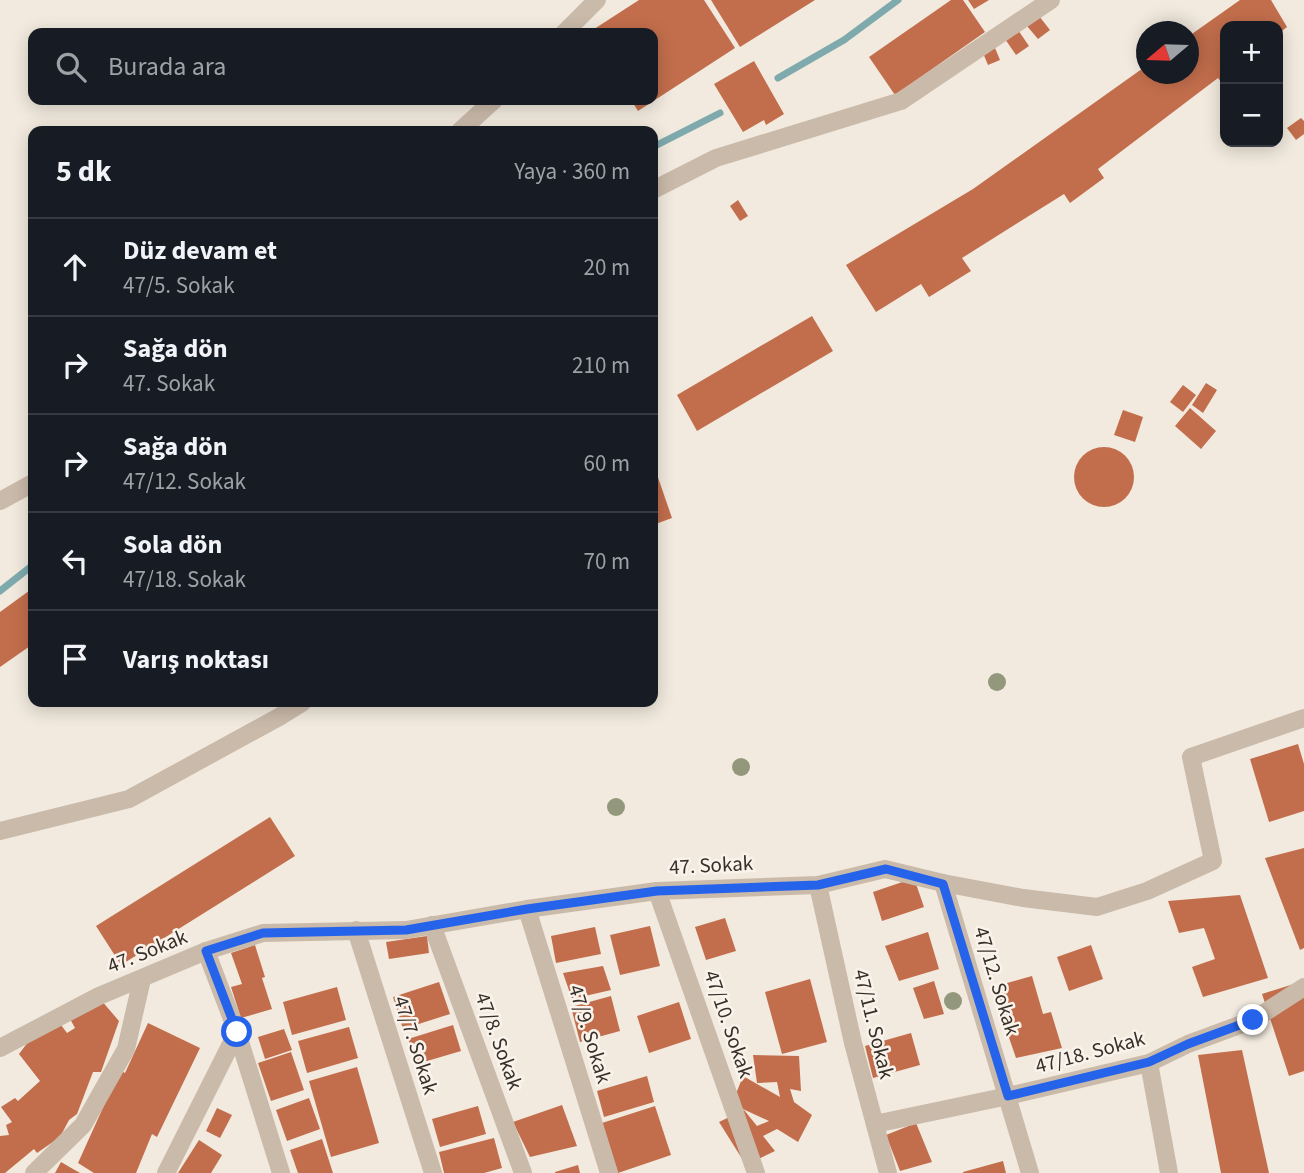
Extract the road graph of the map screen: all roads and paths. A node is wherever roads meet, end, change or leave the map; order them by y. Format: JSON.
{"nodes":[{"id":1,"x":597,"y":0,"type":"edge"},
{"id":2,"x":1051,"y":0,"type":"edge"},
{"id":3,"x":569,"y":28,"type":"edge"},
{"id":4,"x":489,"y":105,"type":"edge"},
{"id":5,"x":465,"y":126,"type":"edge"},
{"id":6,"x":658,"y":187,"type":"edge"},
{"id":7,"x":28,"y":486,"type":"edge"},
{"id":8,"x":0,"y":501,"type":"edge"},
{"id":9,"x":295,"y":707,"type":"edge"},
{"id":10,"x":1304,"y":718,"type":"edge"},
{"id":11,"x":0,"y":831,"type":"edge"},
{"id":12,"x":943,"y":884,"type":"junction"},
{"id":13,"x":818,"y":885,"type":"junction"},
{"id":14,"x":657,"y":891,"type":"junction"},
{"id":15,"x":527,"y":909,"type":"junction"},
{"id":16,"x":432,"y":925,"type":"junction"},
{"id":17,"x":356,"y":930,"type":"junction"},
{"id":18,"x":206,"y":951,"type":"junction"},
{"id":19,"x":142,"y":979,"type":"junction"},
{"id":20,"x":1304,"y":987,"type":"edge"},
{"id":21,"x":237,"y":1032,"type":"junction"},
{"id":22,"x":0,"y":1048,"type":"edge"},
{"id":23,"x":1149,"y":1062,"type":"junction"},
{"id":24,"x":1008,"y":1096,"type":"junction"},
{"id":25,"x":875,"y":1124,"type":"junction"},
{"id":26,"x":756,"y":1171,"type":"edge"},
{"id":27,"x":34,"y":1173,"type":"edge"},
{"id":28,"x":166,"y":1173,"type":"edge"},
{"id":29,"x":281,"y":1173,"type":"edge"},
{"id":30,"x":433,"y":1173,"type":"edge"},
{"id":31,"x":523,"y":1173,"type":"edge"},
{"id":32,"x":610,"y":1173,"type":"edge"},
{"id":33,"x":737,"y":1173,"type":"edge"},
{"id":34,"x":888,"y":1173,"type":"edge"},
{"id":35,"x":1030,"y":1173,"type":"edge"},
{"id":36,"x":1169,"y":1173,"type":"edge"}],
"edges":[{"from":1,"to":3,"type":"street"},
{"from":2,"to":6,"type":"street"},
{"from":4,"to":5,"type":"street"},
{"from":7,"to":8,"type":"street"},
{"from":9,"to":11,"type":"street"},
{"from":10,"to":12,"type":"street","name":"47. Sokak"},
{"from":12,"to":13,"type":"street","name":"47. Sokak"},
{"from":12,"to":24,"type":"street","name":"47/12. Sokak"},
{"from":13,"to":14,"type":"street","name":"47. Sokak"},
{"from":13,"to":25,"type":"street","name":"47/11. Sokak"},
{"from":14,"to":15,"type":"street","name":"47. Sokak"},
{"from":14,"to":26,"type":"street","name":"47/10. Sokak"},
{"from":15,"to":16,"type":"street","name":"47. Sokak"},
{"from":15,"to":32,"type":"street","name":"47/9. Sokak"},
{"from":16,"to":17,"type":"street","name":"47. Sokak"},
{"from":16,"to":31,"type":"street","name":"47/8. Sokak"},
{"from":17,"to":18,"type":"street","name":"47. Sokak"},
{"from":17,"to":30,"type":"street","name":"47/7. Sokak"},
{"from":18,"to":19,"type":"street","name":"47. Sokak"},
{"from":18,"to":21,"type":"street"},
{"from":19,"to":22,"type":"street","name":"47. Sokak"},
{"from":19,"to":27,"type":"street"},
{"from":20,"to":23,"type":"street","name":"47/18. Sokak"},
{"from":21,"to":28,"type":"street"},
{"from":21,"to":29,"type":"street"},
{"from":23,"to":24,"type":"street","name":"47/18. Sokak"},
{"from":23,"to":36,"type":"street"},
{"from":24,"to":25,"type":"street","name":"47/18. Sokak"},
{"from":24,"to":35,"type":"street","name":"47/12. Sokak"},
{"from":25,"to":34,"type":"street","name":"47/11. Sokak"},
{"from":26,"to":33,"type":"street"}]}
